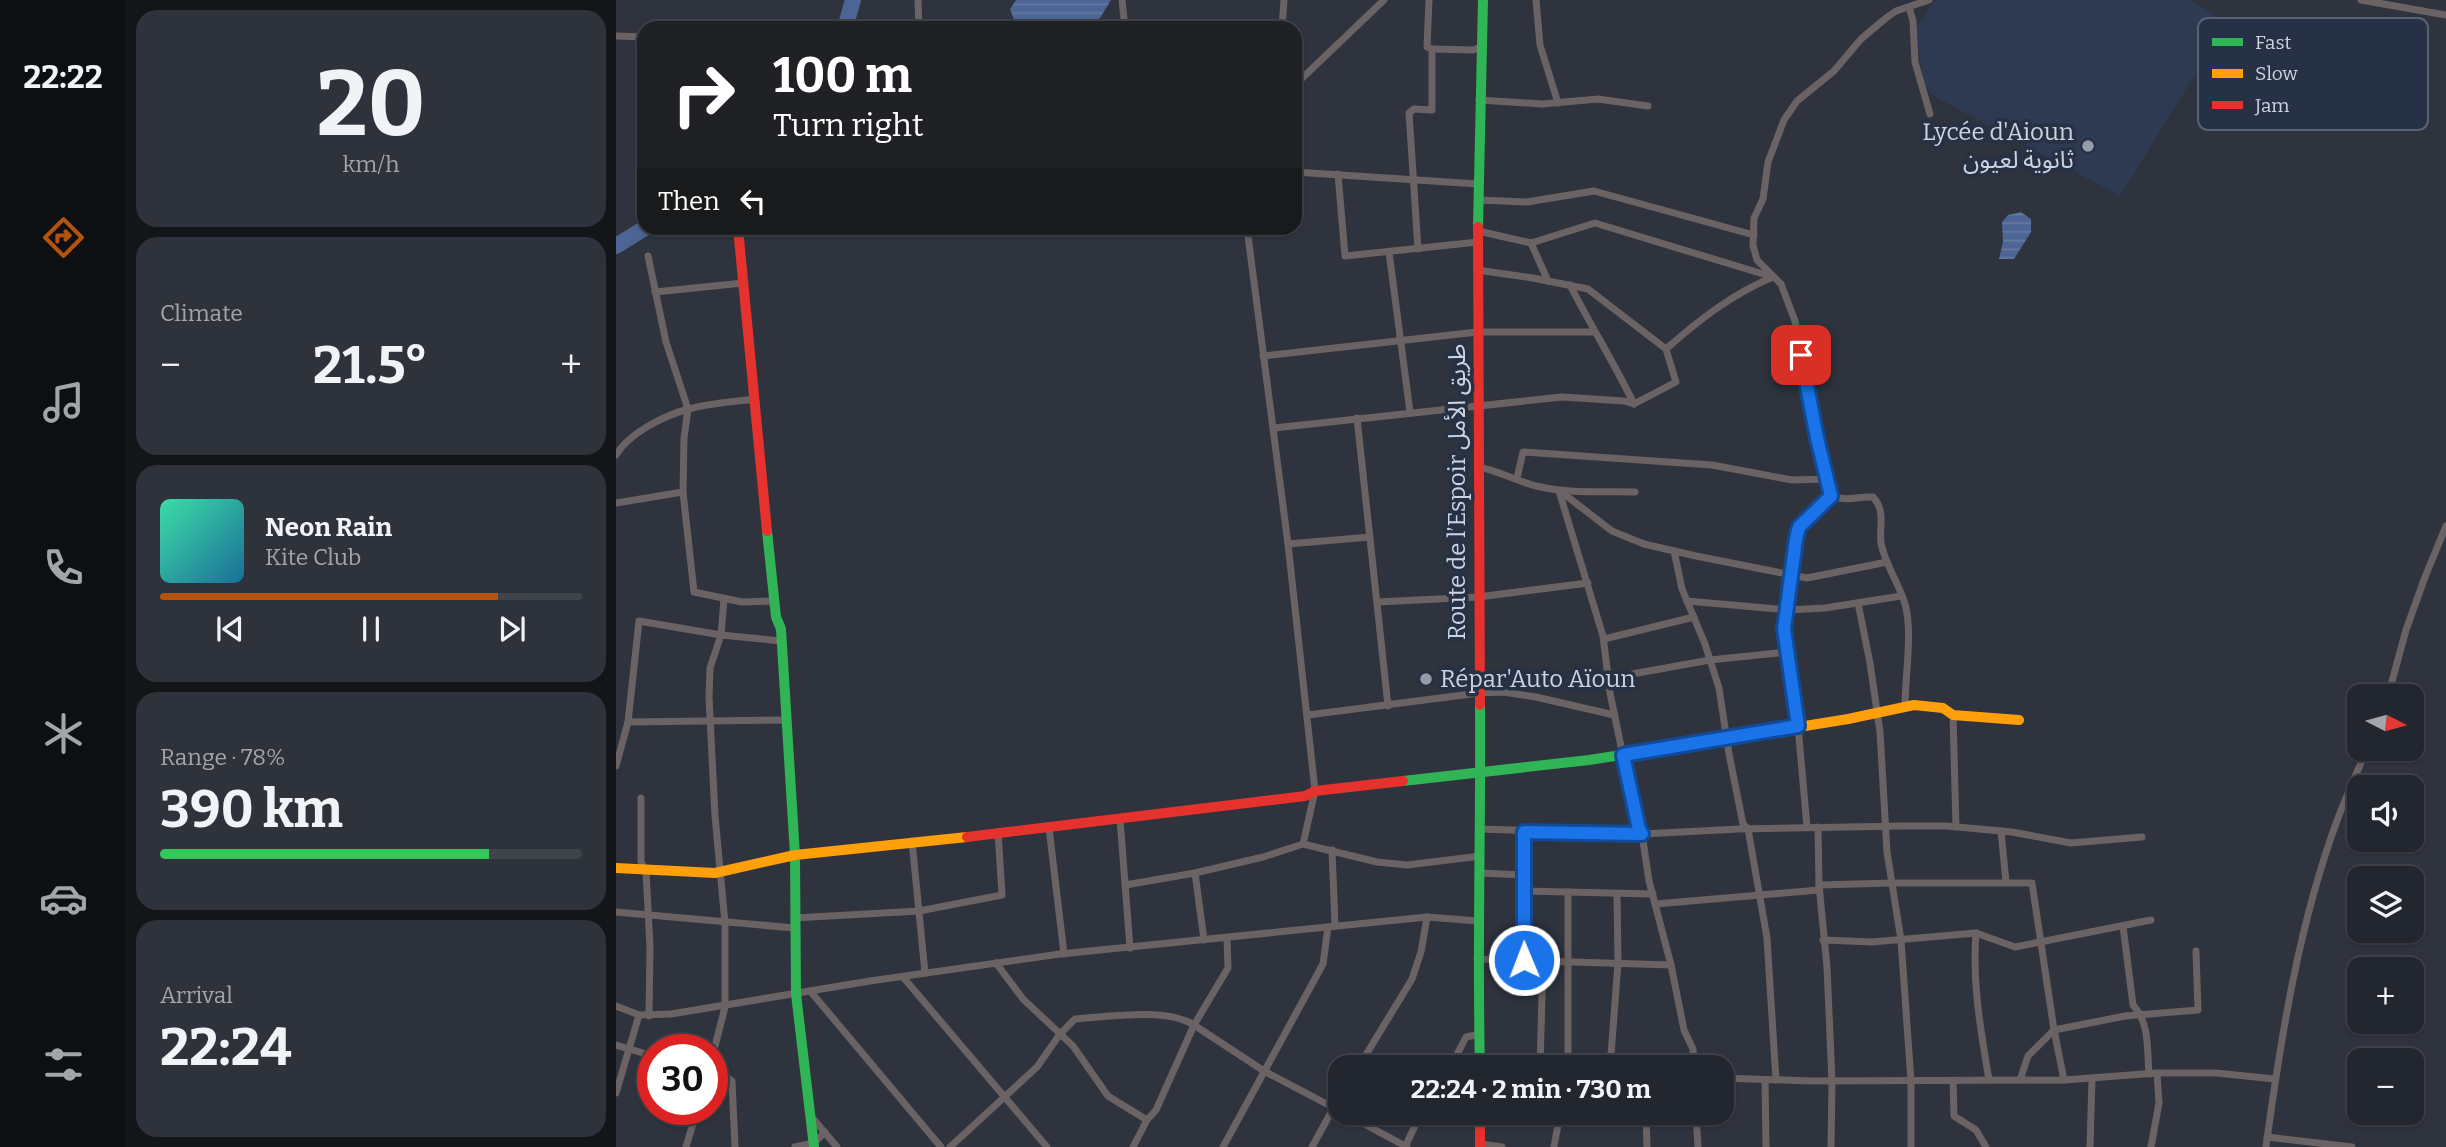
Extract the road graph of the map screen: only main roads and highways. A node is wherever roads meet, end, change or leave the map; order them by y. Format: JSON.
{"nodes":[{"id":1,"x":1483,"y":0,"type":"edge"},
{"id":2,"x":739,"y":235,"type":"edge"},
{"id":3,"x":2019,"y":720,"type":"dead end"},
{"id":4,"x":1479,"y":771,"type":"junction"},
{"id":5,"x":794,"y":855,"type":"junction"},
{"id":6,"x":616,"y":868,"type":"edge"},
{"id":7,"x":1480,"y":1055,"type":"edge"},
{"id":8,"x":1480,"y":1125,"type":"edge"},
{"id":9,"x":814,"y":1145,"type":"edge"},
{"id":10,"x":1480,"y":1146,"type":"edge"}],
"edges":[{"from":1,"to":4,"type":"main road","name":"Route de l’Espoir طريق الأمل"},
{"from":2,"to":5,"type":"main road"},
{"from":3,"to":4,"type":"main road"},
{"from":4,"to":5,"type":"main road"},
{"from":4,"to":7,"type":"main road","name":"Route de l’Espoir طريق الأمل"},
{"from":5,"to":6,"type":"main road"},
{"from":5,"to":9,"type":"main road"},
{"from":8,"to":10,"type":"main road"}]}
